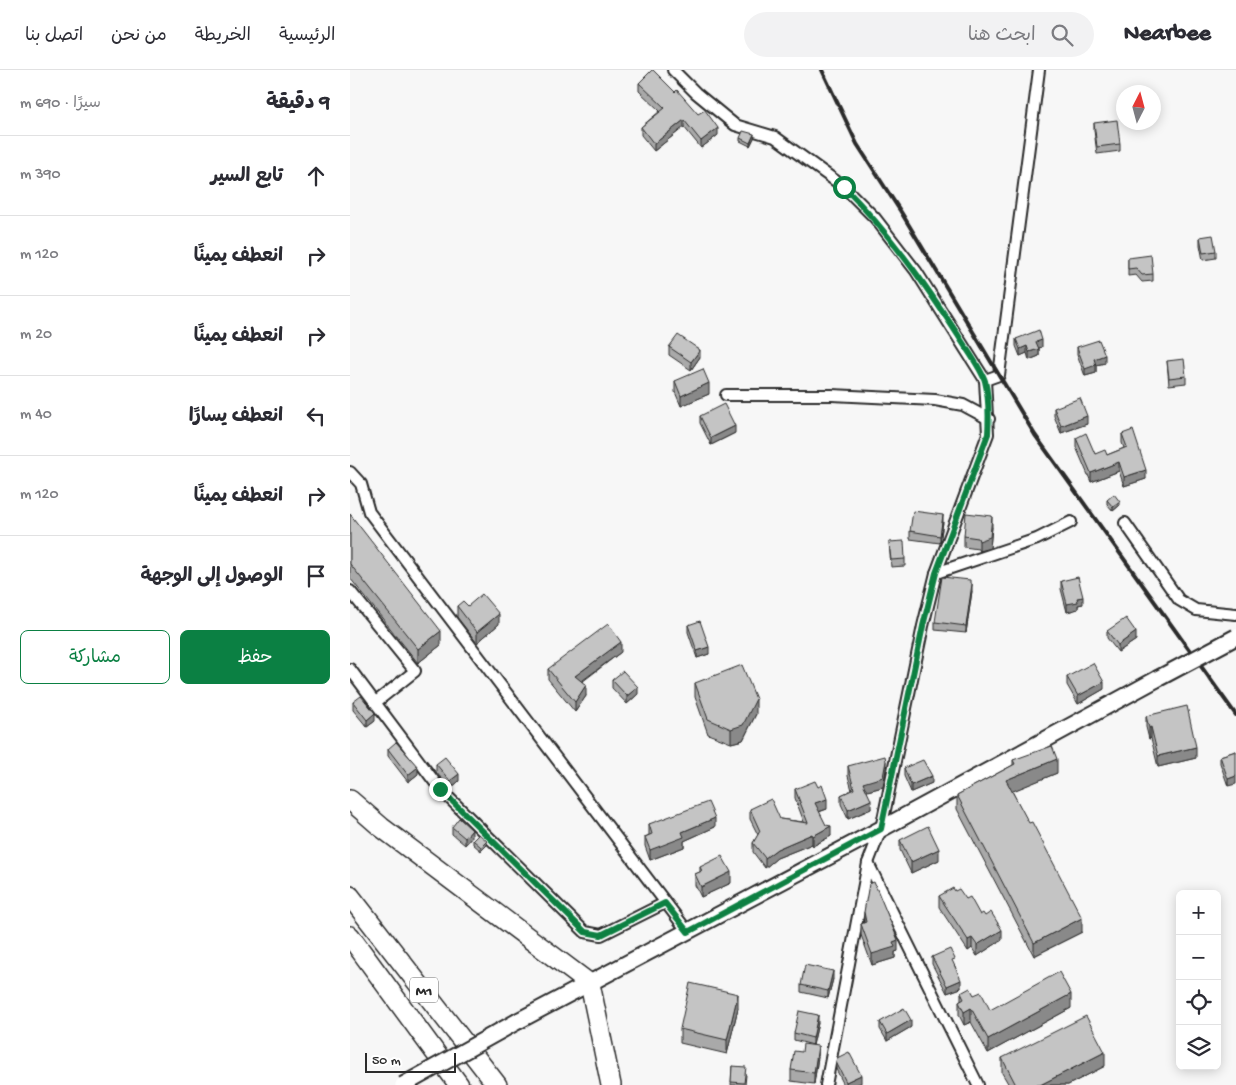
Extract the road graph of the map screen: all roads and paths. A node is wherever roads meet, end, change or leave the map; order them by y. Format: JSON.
{"nodes":[{"id":1,"x":673,"y":70,"type":"edge"},
{"id":2,"x":1039,"y":70,"type":"edge"},
{"id":3,"x":985,"y":380,"type":"junction"},
{"id":4,"x":726,"y":395,"type":"dead end"},
{"id":5,"x":988,"y":419,"type":"junction"},
{"id":6,"x":350,"y":472,"type":"edge"},
{"id":7,"x":1071,"y":522,"type":"dead end"},
{"id":8,"x":1125,"y":523,"type":"dead end"},
{"id":9,"x":936,"y":573,"type":"junction"},
{"id":10,"x":350,"y":591,"type":"edge"},
{"id":11,"x":1236,"y":614,"type":"edge"},
{"id":12,"x":1236,"y":637,"type":"edge"},
{"id":13,"x":350,"y":669,"type":"edge"},
{"id":14,"x":376,"y":702,"type":"junction"},
{"id":15,"x":350,"y":789,"type":"edge"},
{"id":16,"x":350,"y":800,"type":"edge"},
{"id":17,"x":381,"y":827,"type":"junction"},
{"id":18,"x":881,"y":829,"type":"junction"},
{"id":19,"x":868,"y":863,"type":"junction"},
{"id":20,"x":350,"y":896,"type":"edge"},
{"id":21,"x":665,"y":903,"type":"junction"},
{"id":22,"x":688,"y":932,"type":"junction"},
{"id":23,"x":350,"y":936,"type":"edge"},
{"id":24,"x":590,"y":984,"type":"junction"},
{"id":25,"x":403,"y":1085,"type":"edge"},
{"id":26,"x":459,"y":1085,"type":"edge"},
{"id":27,"x":497,"y":1085,"type":"edge"},
{"id":28,"x":611,"y":1085,"type":"edge"},
{"id":29,"x":826,"y":1085,"type":"edge"},
{"id":30,"x":978,"y":1085,"type":"edge"}],
"edges":[{"from":1,"to":3,"type":"street"},
{"from":2,"to":3,"type":"street"},
{"from":3,"to":5,"type":"street"},
{"from":4,"to":5,"type":"street"},
{"from":5,"to":9,"type":"street"},
{"from":6,"to":21,"type":"street"},
{"from":7,"to":9,"type":"street"},
{"from":8,"to":11,"type":"street"},
{"from":9,"to":18,"type":"street"},
{"from":10,"to":14,"type":"street"},
{"from":12,"to":18,"type":"main road","bridge":true},
{"from":13,"to":14,"type":"street"},
{"from":14,"to":21,"type":"street"},
{"from":15,"to":17,"type":"street"},
{"from":16,"to":17,"type":"highway"},
{"from":17,"to":24,"type":"highway"},
{"from":18,"to":19,"type":"street"},
{"from":18,"to":22,"type":"main road"},
{"from":19,"to":29,"type":"street"},
{"from":19,"to":30,"type":"street"},
{"from":20,"to":27,"type":"highway","number":"M1"},
{"from":21,"to":22,"type":"street"},
{"from":22,"to":24,"type":"main road"},
{"from":23,"to":26,"type":"highway","number":"M1"},
{"from":24,"to":25,"type":"main road","bridge":true},
{"from":24,"to":28,"type":"highway"}]}
